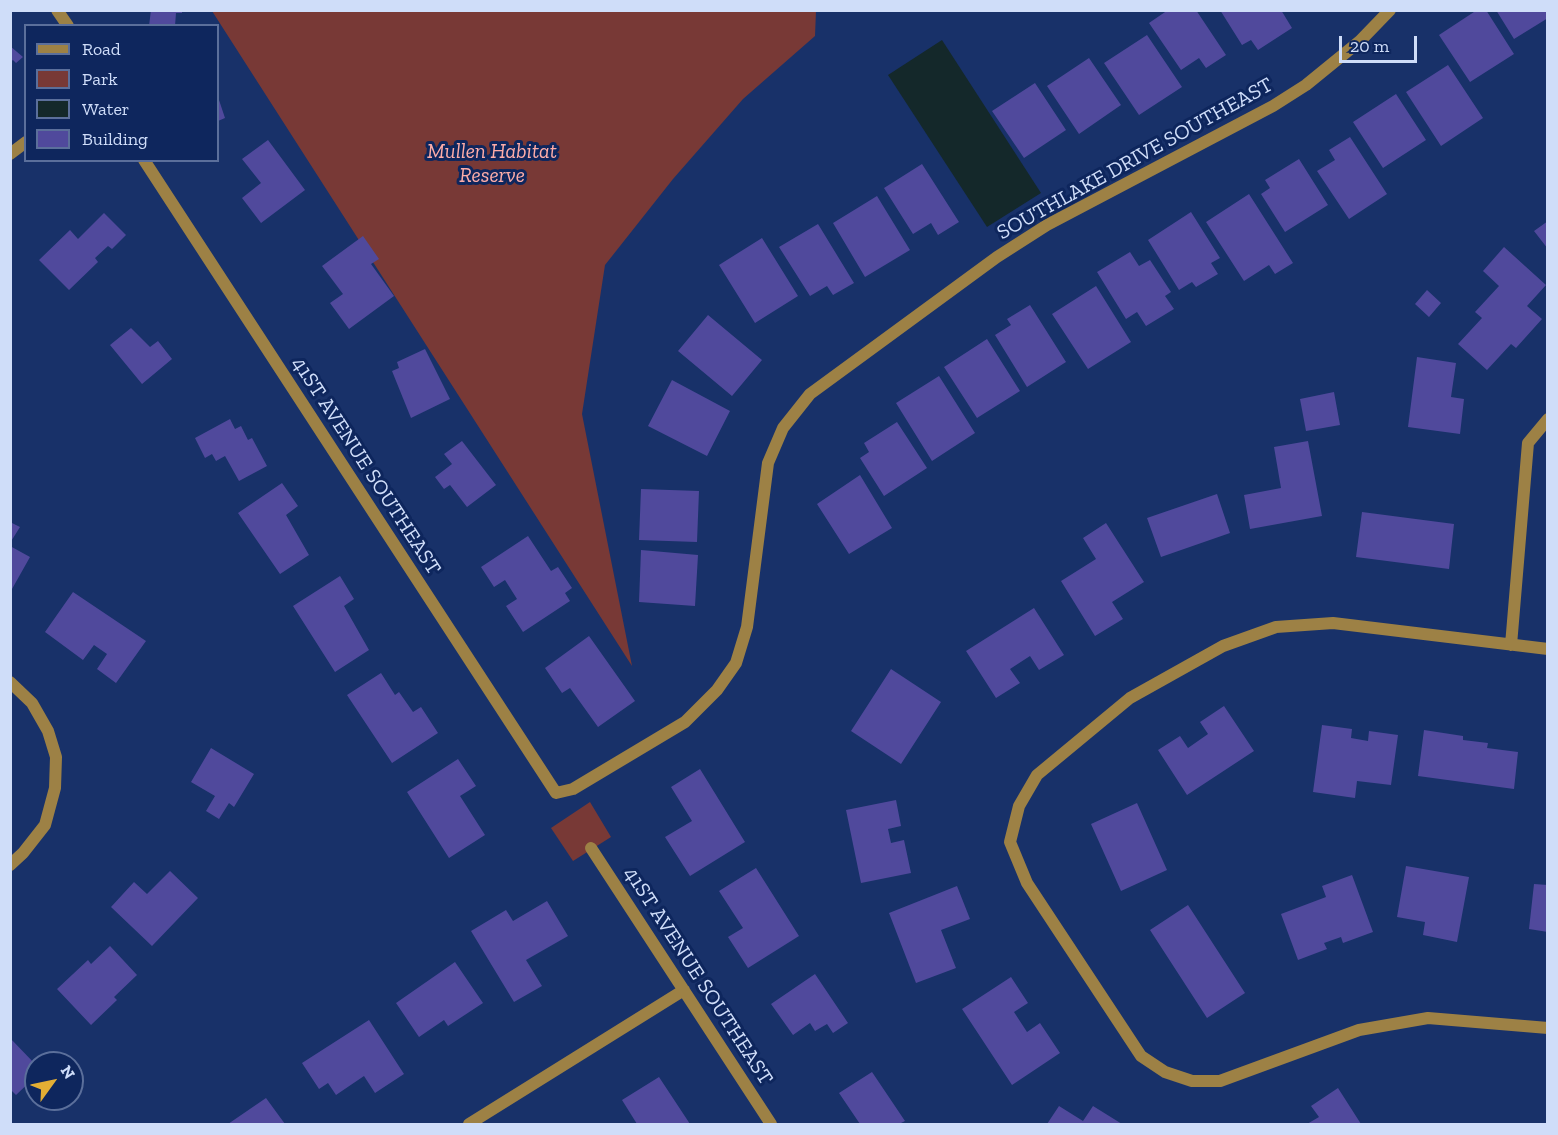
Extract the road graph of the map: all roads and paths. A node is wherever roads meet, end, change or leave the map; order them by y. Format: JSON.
{"nodes":[{"id":1,"x":57,"y":10,"type":"edge"},
{"id":2,"x":1390,"y":10,"type":"edge"},
{"id":3,"x":67,"y":24,"type":"edge"},
{"id":4,"x":24,"y":143,"type":"edge"},
{"id":5,"x":10,"y":154,"type":"edge"},
{"id":6,"x":145,"y":162,"type":"edge"},
{"id":7,"x":1548,"y":419,"type":"edge"},
{"id":8,"x":1511,"y":645,"type":"junction"},
{"id":9,"x":1548,"y":650,"type":"edge"},
{"id":10,"x":10,"y":682,"type":"edge"},
{"id":11,"x":556,"y":793,"type":"joint"},
{"id":12,"x":591,"y":849,"type":"dead end"},
{"id":13,"x":10,"y":865,"type":"edge"},
{"id":14,"x":684,"y":990,"type":"junction"},
{"id":15,"x":1548,"y":1028,"type":"edge"},
{"id":16,"x":470,"y":1125,"type":"edge"},
{"id":17,"x":771,"y":1125,"type":"edge"}],
"edges":[{"from":1,"to":3,"type":"street"},
{"from":2,"to":11,"type":"street","name":"SOUTHLAKE DRIVE SOUTHEAST"},
{"from":4,"to":5,"type":"street"},
{"from":6,"to":11,"type":"street","name":"41ST AVENUE SOUTHEAST"},
{"from":7,"to":8,"type":"street"},
{"from":8,"to":9,"type":"street"},
{"from":8,"to":15,"type":"street"},
{"from":10,"to":13,"type":"street"},
{"from":12,"to":14,"type":"street","name":"41ST AVENUE SOUTHEAST"},
{"from":14,"to":16,"type":"street"},
{"from":14,"to":17,"type":"street","name":"41ST AVENUE SOUTHEAST"}]}
